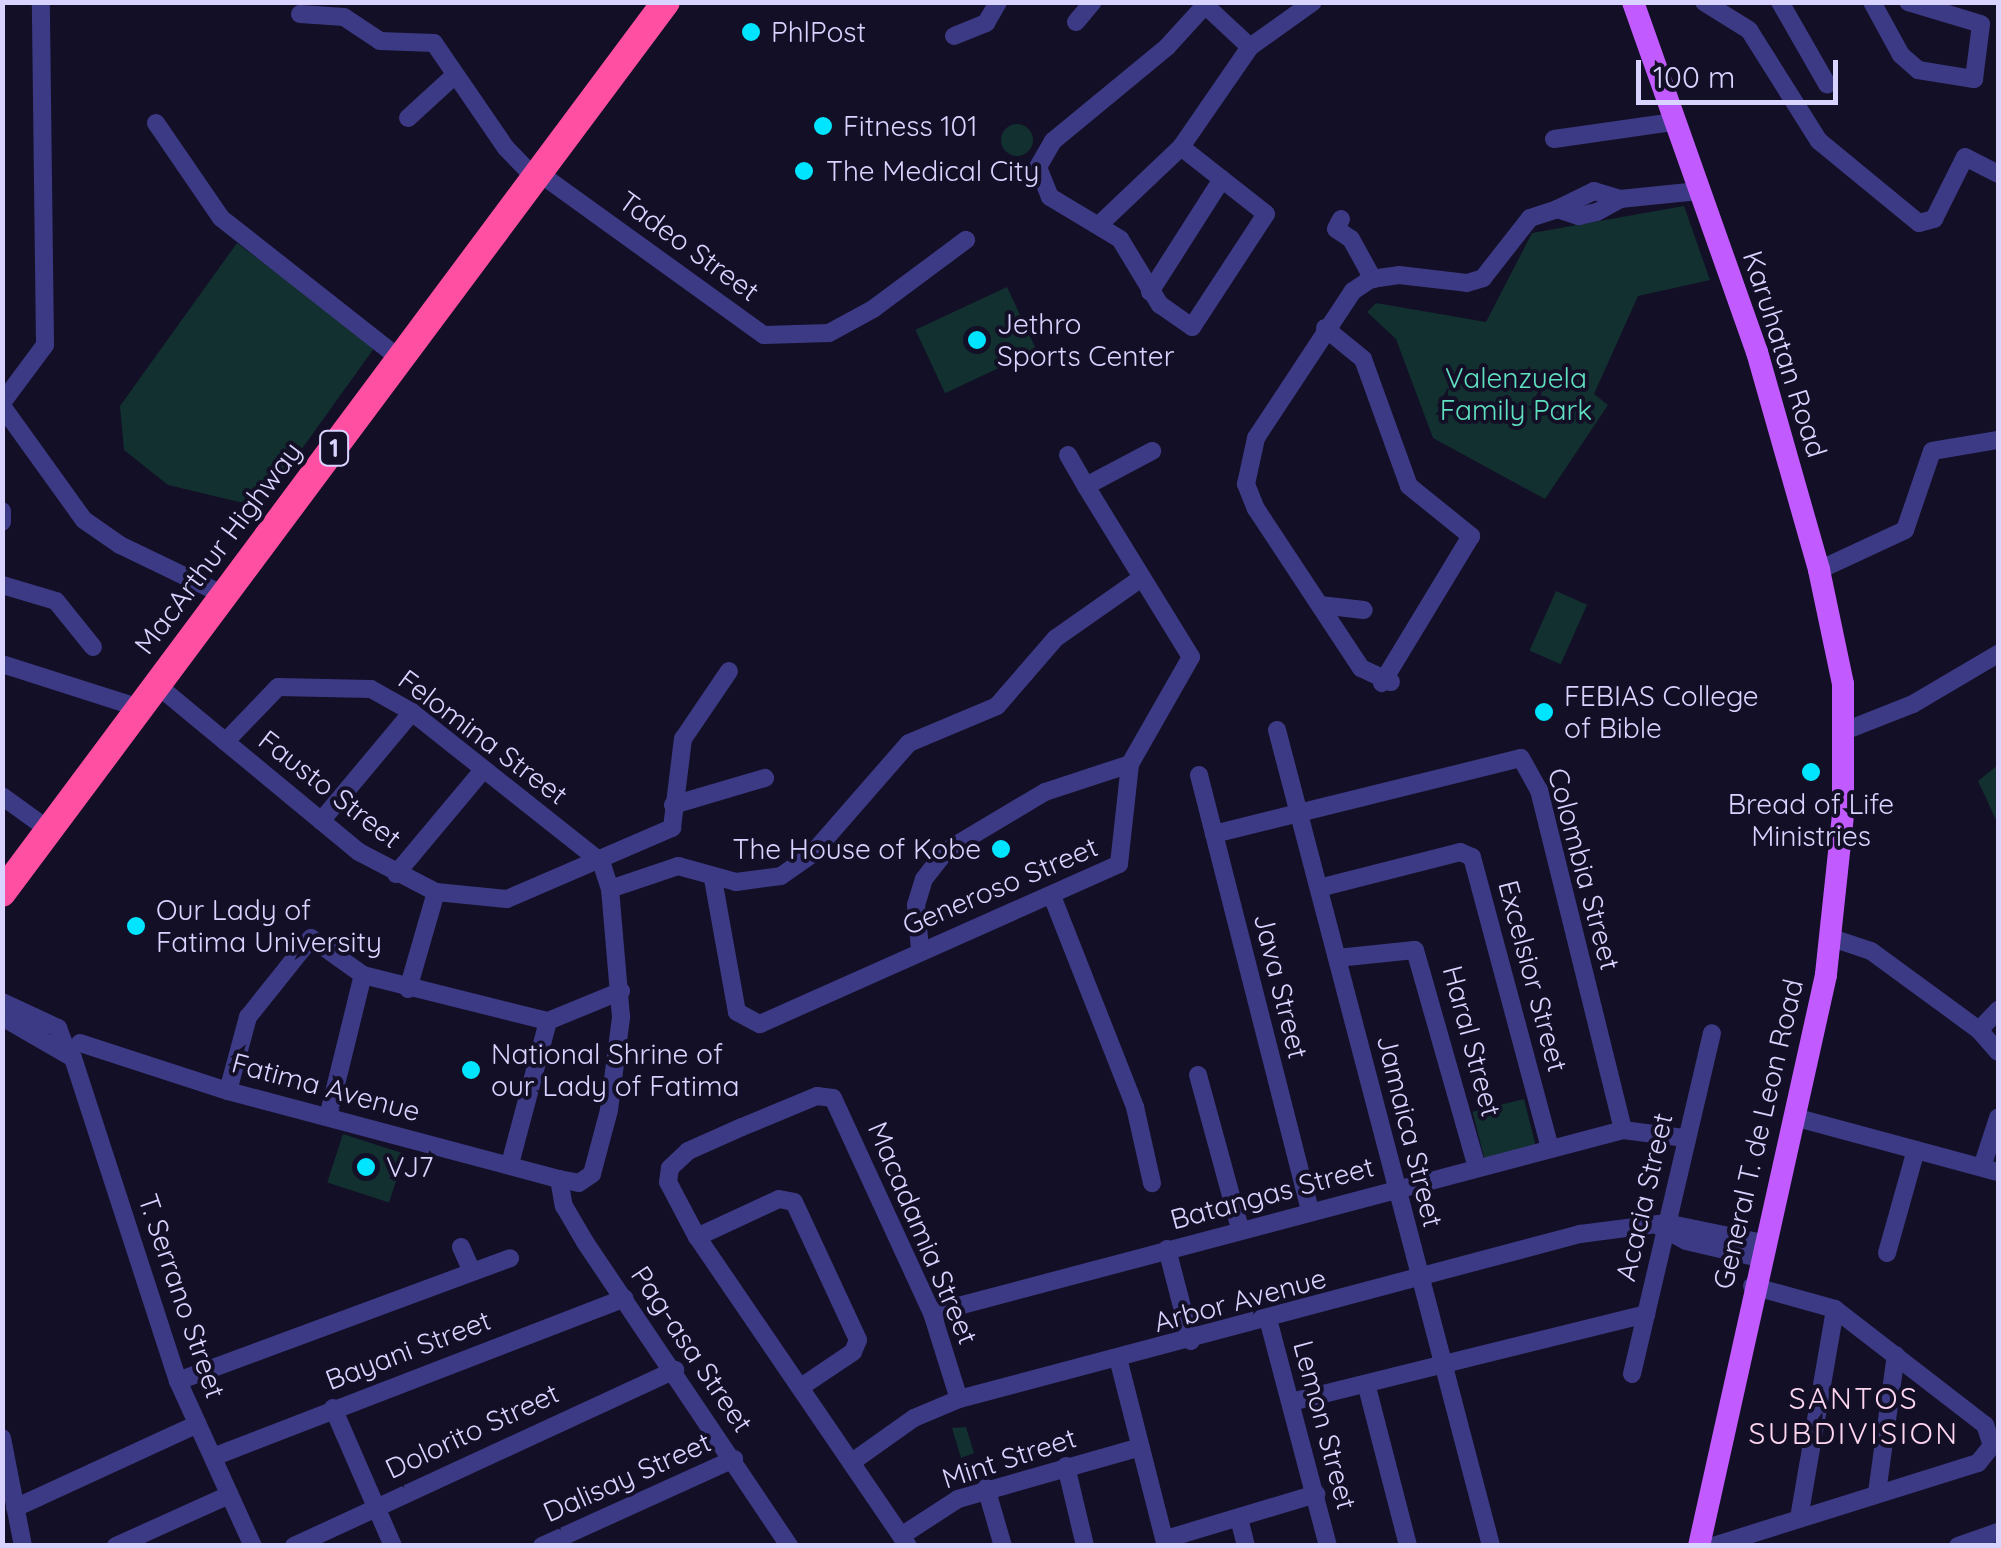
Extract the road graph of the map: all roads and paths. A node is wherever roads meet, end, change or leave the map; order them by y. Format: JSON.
{"nodes":[{"id":1,"x":40,"y":2,"type":"edge"},
{"id":2,"x":666,"y":2,"type":"edge"},
{"id":3,"x":998,"y":2,"type":"edge"},
{"id":4,"x":1093,"y":2,"type":"edge"},
{"id":5,"x":1312,"y":2,"type":"edge"},
{"id":6,"x":1633,"y":2,"type":"edge"},
{"id":7,"x":1704,"y":2,"type":"edge"},
{"id":8,"x":1780,"y":2,"type":"edge"},
{"id":9,"x":1872,"y":2,"type":"edge"},
{"id":10,"x":1908,"y":2,"type":"edge"},
{"id":11,"x":1207,"y":4,"type":"edge"},
{"id":12,"x":300,"y":14,"type":"dead end"},
{"id":13,"x":1076,"y":22,"type":"dead end"},
{"id":14,"x":954,"y":36,"type":"dead end"},
{"id":15,"x":1250,"y":47,"type":"junction"},
{"id":16,"x":454,"y":76,"type":"junction"},
{"id":17,"x":1827,"y":84,"type":"dead end"},
{"id":18,"x":408,"y":118,"type":"dead end"},
{"id":19,"x":1674,"y":122,"type":"junction"},
{"id":20,"x":156,"y":123,"type":"dead end"},
{"id":21,"x":1554,"y":139,"type":"dead end"},
{"id":22,"x":1181,"y":146,"type":"junction"},
{"id":23,"x":1998,"y":174,"type":"edge"},
{"id":24,"x":537,"y":175,"type":"junction"},
{"id":25,"x":1222,"y":179,"type":"junction"},
{"id":26,"x":1698,"y":191,"type":"junction"},
{"id":27,"x":1341,"y":219,"type":"dead end"},
{"id":28,"x":1102,"y":223,"type":"junction"},
{"id":29,"x":966,"y":240,"type":"dead end"},
{"id":30,"x":1373,"y":278,"type":"junction"},
{"id":31,"x":1150,"y":292,"type":"junction"},
{"id":32,"x":1325,"y":328,"type":"junction"},
{"id":33,"x":400,"y":359,"type":"junction"},
{"id":34,"x":2,"y":405,"type":"edge"},
{"id":35,"x":1998,"y":440,"type":"edge"},
{"id":36,"x":1152,"y":451,"type":"dead end"},
{"id":37,"x":1068,"y":455,"type":"dead end"},
{"id":38,"x":1086,"y":486,"type":"junction"},
{"id":39,"x":2,"y":511,"type":"edge"},
{"id":40,"x":2,"y":522,"type":"edge"},
{"id":41,"x":1819,"y":570,"type":"junction"},
{"id":42,"x":1140,"y":579,"type":"junction"},
{"id":43,"x":2,"y":585,"type":"edge"},
{"id":44,"x":224,"y":595,"type":"junction"},
{"id":45,"x":1320,"y":605,"type":"junction"},
{"id":46,"x":1364,"y":610,"type":"dead end"},
{"id":47,"x":93,"y":647,"type":"dead end"},
{"id":48,"x":1998,"y":654,"type":"edge"},
{"id":49,"x":2,"y":664,"type":"edge"},
{"id":50,"x":729,"y":671,"type":"dead end"},
{"id":51,"x":157,"y":685,"type":"junction"},
{"id":52,"x":140,"y":708,"type":"junction"},
{"id":53,"x":412,"y":712,"type":"junction"},
{"id":54,"x":1278,"y":730,"type":"dead end"},
{"id":55,"x":1842,"y":732,"type":"junction"},
{"id":56,"x":226,"y":742,"type":"junction"},
{"id":57,"x":1130,"y":764,"type":"junction"},
{"id":58,"x":483,"y":770,"type":"junction"},
{"id":59,"x":1199,"y":775,"type":"dead end"},
{"id":60,"x":765,"y":778,"type":"dead end"},
{"id":61,"x":2,"y":796,"type":"edge"},
{"id":62,"x":673,"y":805,"type":"junction"},
{"id":63,"x":1299,"y":812,"type":"junction"},
{"id":64,"x":321,"y":821,"type":"junction"},
{"id":65,"x":49,"y":830,"type":"junction"},
{"id":66,"x":1214,"y":834,"type":"junction"},
{"id":67,"x":601,"y":862,"type":"junction"},
{"id":68,"x":396,"y":874,"type":"junction"},
{"id":69,"x":713,"y":879,"type":"junction"},
{"id":70,"x":1318,"y":888,"type":"junction"},
{"id":71,"x":610,"y":889,"type":"junction"},
{"id":72,"x":436,"y":892,"type":"junction"},
{"id":73,"x":2,"y":893,"type":"edge"},
{"id":74,"x":1052,"y":896,"type":"junction"},
{"id":75,"x":1832,"y":938,"type":"junction"},
{"id":76,"x":920,"y":950,"type":"junction"},
{"id":77,"x":1337,"y":958,"type":"junction"},
{"id":78,"x":363,"y":975,"type":"junction"},
{"id":79,"x":408,"y":989,"type":"junction"},
{"id":80,"x":621,"y":990,"type":"junction"},
{"id":81,"x":2,"y":1002,"type":"edge"},
{"id":82,"x":1998,"y":1010,"type":"edge"},
{"id":83,"x":2,"y":1018,"type":"edge"},
{"id":84,"x":548,"y":1021,"type":"junction"},
{"id":85,"x":1979,"y":1030,"type":"junction"},
{"id":86,"x":1712,"y":1033,"type":"dead end"},
{"id":87,"x":74,"y":1051,"type":"junction"},
{"id":88,"x":1998,"y":1052,"type":"edge"},
{"id":89,"x":1198,"y":1075,"type":"dead end"},
{"id":90,"x":228,"y":1091,"type":"junction"},
{"id":91,"x":328,"y":1116,"type":"junction"},
{"id":92,"x":1794,"y":1117,"type":"junction"},
{"id":93,"x":1998,"y":1118,"type":"edge"},
{"id":94,"x":1623,"y":1130,"type":"junction"},
{"id":95,"x":1686,"y":1138,"type":"junction"},
{"id":96,"x":1550,"y":1148,"type":"junction"},
{"id":97,"x":1916,"y":1150,"type":"junction"},
{"id":98,"x":510,"y":1164,"type":"junction"},
{"id":99,"x":1477,"y":1167,"type":"junction"},
{"id":100,"x":1990,"y":1170,"type":"edge"},
{"id":101,"x":559,"y":1180,"type":"junction"},
{"id":102,"x":1152,"y":1183,"type":"dead end"},
{"id":103,"x":1396,"y":1189,"type":"junction"},
{"id":104,"x":1310,"y":1212,"type":"junction"},
{"id":105,"x":1662,"y":1226,"type":"junction"},
{"id":106,"x":1240,"y":1229,"type":"junction"},
{"id":107,"x":697,"y":1237,"type":"junction"},
{"id":108,"x":461,"y":1247,"type":"dead end"},
{"id":109,"x":1167,"y":1248,"type":"junction"},
{"id":110,"x":1753,"y":1248,"type":"junction"},
{"id":111,"x":1887,"y":1253,"type":"dead end"},
{"id":112,"x":510,"y":1258,"type":"dead end"},
{"id":113,"x":472,"y":1272,"type":"junction"},
{"id":114,"x":1420,"y":1280,"type":"junction"},
{"id":115,"x":1752,"y":1286,"type":"junction"},
{"id":116,"x":624,"y":1298,"type":"junction"},
{"id":117,"x":1835,"y":1309,"type":"junction"},
{"id":118,"x":932,"y":1313,"type":"junction"},
{"id":119,"x":1646,"y":1314,"type":"junction"},
{"id":120,"x":1268,"y":1319,"type":"junction"},
{"id":121,"x":1191,"y":1341,"type":"junction"},
{"id":122,"x":1896,"y":1355,"type":"junction"},
{"id":123,"x":1119,"y":1362,"type":"junction"},
{"id":124,"x":1444,"y":1367,"type":"junction"},
{"id":125,"x":675,"y":1370,"type":"junction"},
{"id":126,"x":1632,"y":1374,"type":"dead end"},
{"id":127,"x":178,"y":1382,"type":"junction"},
{"id":128,"x":801,"y":1387,"type":"junction"},
{"id":129,"x":1367,"y":1388,"type":"junction"},
{"id":130,"x":959,"y":1399,"type":"junction"},
{"id":131,"x":1291,"y":1402,"type":"junction"},
{"id":132,"x":334,"y":1408,"type":"junction"},
{"id":133,"x":198,"y":1424,"type":"junction"},
{"id":134,"x":2,"y":1438,"type":"edge"},
{"id":135,"x":1140,"y":1447,"type":"junction"},
{"id":136,"x":213,"y":1457,"type":"junction"},
{"id":137,"x":734,"y":1459,"type":"junction"},
{"id":138,"x":852,"y":1462,"type":"junction"},
{"id":139,"x":1066,"y":1466,"type":"junction"},
{"id":140,"x":986,"y":1488,"type":"junction"},
{"id":141,"x":1877,"y":1493,"type":"junction"},
{"id":142,"x":229,"y":1494,"type":"junction"},
{"id":143,"x":1316,"y":1494,"type":"junction"},
{"id":144,"x":376,"y":1507,"type":"junction"},
{"id":145,"x":15,"y":1508,"type":"junction"},
{"id":146,"x":1239,"y":1518,"type":"junction"},
{"id":147,"x":1798,"y":1518,"type":"junction"},
{"id":148,"x":1998,"y":1532,"type":"edge"},
{"id":149,"x":905,"y":1541,"type":"edge"},
{"id":150,"x":1166,"y":1542,"type":"edge"},
{"id":151,"x":24,"y":1546,"type":"edge"},
{"id":152,"x":116,"y":1546,"type":"edge"},
{"id":153,"x":253,"y":1546,"type":"edge"},
{"id":154,"x":294,"y":1546,"type":"edge"},
{"id":155,"x":393,"y":1546,"type":"edge"},
{"id":156,"x":542,"y":1546,"type":"edge"},
{"id":157,"x":790,"y":1546,"type":"edge"},
{"id":158,"x":1003,"y":1546,"type":"edge"},
{"id":159,"x":1085,"y":1546,"type":"edge"},
{"id":160,"x":1246,"y":1546,"type":"edge"},
{"id":161,"x":1328,"y":1546,"type":"edge"},
{"id":162,"x":1408,"y":1546,"type":"edge"},
{"id":163,"x":1492,"y":1546,"type":"edge"},
{"id":164,"x":1700,"y":1546,"type":"edge"},
{"id":165,"x":1713,"y":1546,"type":"edge"},
{"id":166,"x":1958,"y":1546,"type":"edge"}],
"edges":[{"from":1,"to":34,"type":"street"},
{"from":2,"to":24,"type":"highway","name":"MacArthur Highway","number":"1"},
{"from":3,"to":14,"type":"street"},
{"from":4,"to":13,"type":"street"},
{"from":5,"to":15,"type":"street"},
{"from":6,"to":19,"type":"main road","name":"Karuhatan Road"},
{"from":7,"to":23,"type":"street"},
{"from":8,"to":17,"type":"street"},
{"from":9,"to":10,"type":"street"},
{"from":11,"to":15,"type":"street"},
{"from":11,"to":28,"type":"street"},
{"from":12,"to":16,"type":"street","name":"Tadeo Street"},
{"from":15,"to":22,"type":"street"},
{"from":16,"to":18,"type":"street"},
{"from":16,"to":24,"type":"street","name":"Tadeo Street"},
{"from":19,"to":21,"type":"street"},
{"from":19,"to":26,"type":"main road","name":"Karuhatan Road"},
{"from":20,"to":33,"type":"street"},
{"from":22,"to":25,"type":"street"},
{"from":22,"to":28,"type":"street"},
{"from":24,"to":29,"type":"street","name":"Tadeo Street"},
{"from":24,"to":33,"type":"highway","name":"MacArthur Highway","number":"1"},
{"from":25,"to":31,"type":"street"},
{"from":25,"to":31,"type":"street"},
{"from":26,"to":30,"type":"street"},
{"from":26,"to":41,"type":"main road","name":"Karuhatan Road"},
{"from":27,"to":30,"type":"street"},
{"from":28,"to":31,"type":"street"},
{"from":30,"to":32,"type":"street"},
{"from":32,"to":45,"type":"street"},
{"from":32,"to":45,"type":"street"},
{"from":33,"to":44,"type":"highway","name":"MacArthur Highway","number":"1"},
{"from":34,"to":44,"type":"street"},
{"from":35,"to":41,"type":"street"},
{"from":36,"to":38,"type":"street"},
{"from":37,"to":38,"type":"street","name":"Generoso Street"},
{"from":38,"to":42,"type":"street","name":"Generoso Street"},
{"from":39,"to":40,"type":"street"},
{"from":41,"to":55,"type":"main road","name":"Karuhatan Road"},
{"from":42,"to":57,"type":"street","name":"Generoso Street"},
{"from":42,"to":69,"type":"street"},
{"from":43,"to":47,"type":"street"},
{"from":44,"to":51,"type":"highway","name":"MacArthur Highway","number":"1"},
{"from":45,"to":46,"type":"street"},
{"from":48,"to":55,"type":"street"},
{"from":49,"to":52,"type":"street"},
{"from":50,"to":62,"type":"street"},
{"from":51,"to":52,"type":"highway","name":"MacArthur Highway","number":"1"},
{"from":51,"to":56,"type":"street","name":"Fausto Street"},
{"from":52,"to":65,"type":"highway","name":"MacArthur Highway","number":"1"},
{"from":53,"to":56,"type":"street","name":"Felomina Street"},
{"from":53,"to":58,"type":"street","name":"Felomina Street"},
{"from":53,"to":64,"type":"street"},
{"from":54,"to":63,"type":"street","name":"Jamaica Street"},
{"from":55,"to":75,"type":"main road","name":"General T. de Leon Road"},
{"from":56,"to":64,"type":"street","name":"Fausto Street"},
{"from":57,"to":74,"type":"street","name":"Generoso Street"},
{"from":57,"to":76,"type":"street"},
{"from":58,"to":67,"type":"street","name":"Felomina Street"},
{"from":58,"to":68,"type":"street"},
{"from":59,"to":66,"type":"street","name":"Java Street"},
{"from":60,"to":62,"type":"street"},
{"from":61,"to":65,"type":"street"},
{"from":62,"to":67,"type":"street","name":"Fausto Street"},
{"from":63,"to":66,"type":"street","name":"Colombia Street"},
{"from":63,"to":70,"type":"street","name":"Jamaica Street"},
{"from":63,"to":94,"type":"street","name":"Colombia Street"},
{"from":64,"to":68,"type":"street","name":"Fausto Street"},
{"from":65,"to":73,"type":"highway","name":"MacArthur Highway","number":"1"},
{"from":66,"to":104,"type":"street","name":"Java Street"},
{"from":67,"to":71,"type":"street"},
{"from":67,"to":72,"type":"street","name":"Fausto Street"},
{"from":68,"to":72,"type":"street","name":"Fausto Street"},
{"from":69,"to":71,"type":"street"},
{"from":69,"to":76,"type":"street","name":"Generoso Street"},
{"from":70,"to":77,"type":"street","name":"Jamaica Street"},
{"from":70,"to":96,"type":"street","name":"Excelsior Street"},
{"from":71,"to":80,"type":"street"},
{"from":72,"to":79,"type":"street"},
{"from":74,"to":76,"type":"street","name":"Generoso Street"},
{"from":74,"to":102,"type":"street"},
{"from":75,"to":85,"type":"street"},
{"from":75,"to":92,"type":"main road","name":"General T. de Leon Road"},
{"from":77,"to":99,"type":"street","name":"Haral Street"},
{"from":77,"to":103,"type":"street","name":"Jamaica Street"},
{"from":78,"to":79,"type":"street"},
{"from":78,"to":90,"type":"street"},
{"from":78,"to":91,"type":"street"},
{"from":79,"to":84,"type":"street"},
{"from":80,"to":84,"type":"street"},
{"from":80,"to":101,"type":"street"},
{"from":81,"to":87,"type":"street"},
{"from":82,"to":85,"type":"street"},
{"from":83,"to":87,"type":"street","name":"Fatima Avenue"},
{"from":84,"to":98,"type":"street"},
{"from":85,"to":88,"type":"street"},
{"from":86,"to":95,"type":"street","name":"Acacia Street"},
{"from":87,"to":90,"type":"street","name":"Fatima Avenue"},
{"from":87,"to":127,"type":"street","name":"T. Serrano Street"},
{"from":89,"to":106,"type":"street"},
{"from":90,"to":91,"type":"street","name":"Fatima Avenue"},
{"from":91,"to":98,"type":"street","name":"Fatima Avenue"},
{"from":92,"to":97,"type":"street"},
{"from":92,"to":110,"type":"main road","name":"General T. de Leon Road"},
{"from":93,"to":100,"type":"street"},
{"from":94,"to":95,"type":"street","name":"Batangas Street"},
{"from":94,"to":96,"type":"street","name":"Batangas Street"},
{"from":95,"to":105,"type":"street","name":"Acacia Street"},
{"from":96,"to":99,"type":"street","name":"Batangas Street"},
{"from":97,"to":100,"type":"street"},
{"from":97,"to":111,"type":"street"},
{"from":98,"to":101,"type":"street","name":"Fatima Avenue"},
{"from":99,"to":103,"type":"street","name":"Batangas Street"},
{"from":101,"to":116,"type":"street","name":"Pag-asa Street"},
{"from":103,"to":104,"type":"street","name":"Batangas Street"},
{"from":103,"to":114,"type":"street","name":"Jamaica Street"},
{"from":104,"to":106,"type":"street","name":"Batangas Street"},
{"from":105,"to":110,"type":"street","name":"Arbor Avenue"},
{"from":105,"to":114,"type":"street","name":"Arbor Avenue"},
{"from":105,"to":119,"type":"street","name":"Acacia Street"},
{"from":106,"to":109,"type":"street","name":"Batangas Street"},
{"from":107,"to":118,"type":"street","name":"Macadamia Street"},
{"from":107,"to":128,"type":"street"},
{"from":107,"to":128,"type":"street"},
{"from":108,"to":113,"type":"street"},
{"from":109,"to":118,"type":"street","name":"Batangas Street"},
{"from":109,"to":121,"type":"street"},
{"from":110,"to":115,"type":"main road","name":"General T. de Leon Road"},
{"from":112,"to":113,"type":"street"},
{"from":113,"to":127,"type":"street"},
{"from":114,"to":120,"type":"street","name":"Arbor Avenue"},
{"from":114,"to":124,"type":"street","name":"Jamaica Street"},
{"from":115,"to":117,"type":"street"},
{"from":115,"to":164,"type":"main road","name":"General T. de Leon Road"},
{"from":116,"to":125,"type":"street","name":"Pag-asa Street"},
{"from":116,"to":132,"type":"street","name":"Bayani Street"},
{"from":117,"to":122,"type":"street"},
{"from":117,"to":147,"type":"street"},
{"from":118,"to":130,"type":"street","name":"Macadamia Street"},
{"from":119,"to":124,"type":"street"},
{"from":119,"to":126,"type":"street","name":"Acacia Street"},
{"from":120,"to":121,"type":"street","name":"Arbor Avenue"},
{"from":120,"to":131,"type":"street","name":"Lemon Street"},
{"from":121,"to":123,"type":"street","name":"Arbor Avenue"},
{"from":122,"to":141,"type":"street"},
{"from":122,"to":141,"type":"street"},
{"from":123,"to":130,"type":"street","name":"Arbor Avenue"},
{"from":123,"to":135,"type":"street"},
{"from":124,"to":129,"type":"street"},
{"from":124,"to":163,"type":"street","name":"Jamaica Street"},
{"from":125,"to":137,"type":"street","name":"Pag-asa Street"},
{"from":125,"to":144,"type":"street","name":"Dolorito Street"},
{"from":127,"to":133,"type":"street","name":"T. Serrano Street"},
{"from":128,"to":138,"type":"street"},
{"from":129,"to":131,"type":"street"},
{"from":129,"to":162,"type":"street"},
{"from":130,"to":138,"type":"street","name":"Arbor Avenue"},
{"from":131,"to":143,"type":"street","name":"Lemon Street"},
{"from":132,"to":136,"type":"street","name":"Bayani Street"},
{"from":132,"to":144,"type":"street"},
{"from":133,"to":136,"type":"street","name":"T. Serrano Street"},
{"from":133,"to":145,"type":"street"},
{"from":134,"to":145,"type":"street"},
{"from":135,"to":139,"type":"street","name":"Mint Street"},
{"from":135,"to":150,"type":"street"},
{"from":136,"to":142,"type":"street","name":"T. Serrano Street"},
{"from":137,"to":156,"type":"street","name":"Dalisay Street"},
{"from":137,"to":157,"type":"street","name":"Pag-asa Street"},
{"from":138,"to":149,"type":"street"},
{"from":139,"to":140,"type":"street","name":"Mint Street"},
{"from":139,"to":159,"type":"street"},
{"from":140,"to":149,"type":"street","name":"Mint Street"},
{"from":140,"to":158,"type":"street"},
{"from":141,"to":147,"type":"street"},
{"from":142,"to":152,"type":"street"},
{"from":142,"to":153,"type":"street","name":"T. Serrano Street"},
{"from":143,"to":146,"type":"street"},
{"from":143,"to":161,"type":"street","name":"Lemon Street"},
{"from":144,"to":154,"type":"street","name":"Dolorito Street"},
{"from":144,"to":155,"type":"street"},
{"from":145,"to":151,"type":"street"},
{"from":146,"to":150,"type":"street"},
{"from":146,"to":160,"type":"street"},
{"from":147,"to":165,"type":"street"},
{"from":148,"to":166,"type":"street"}]}
